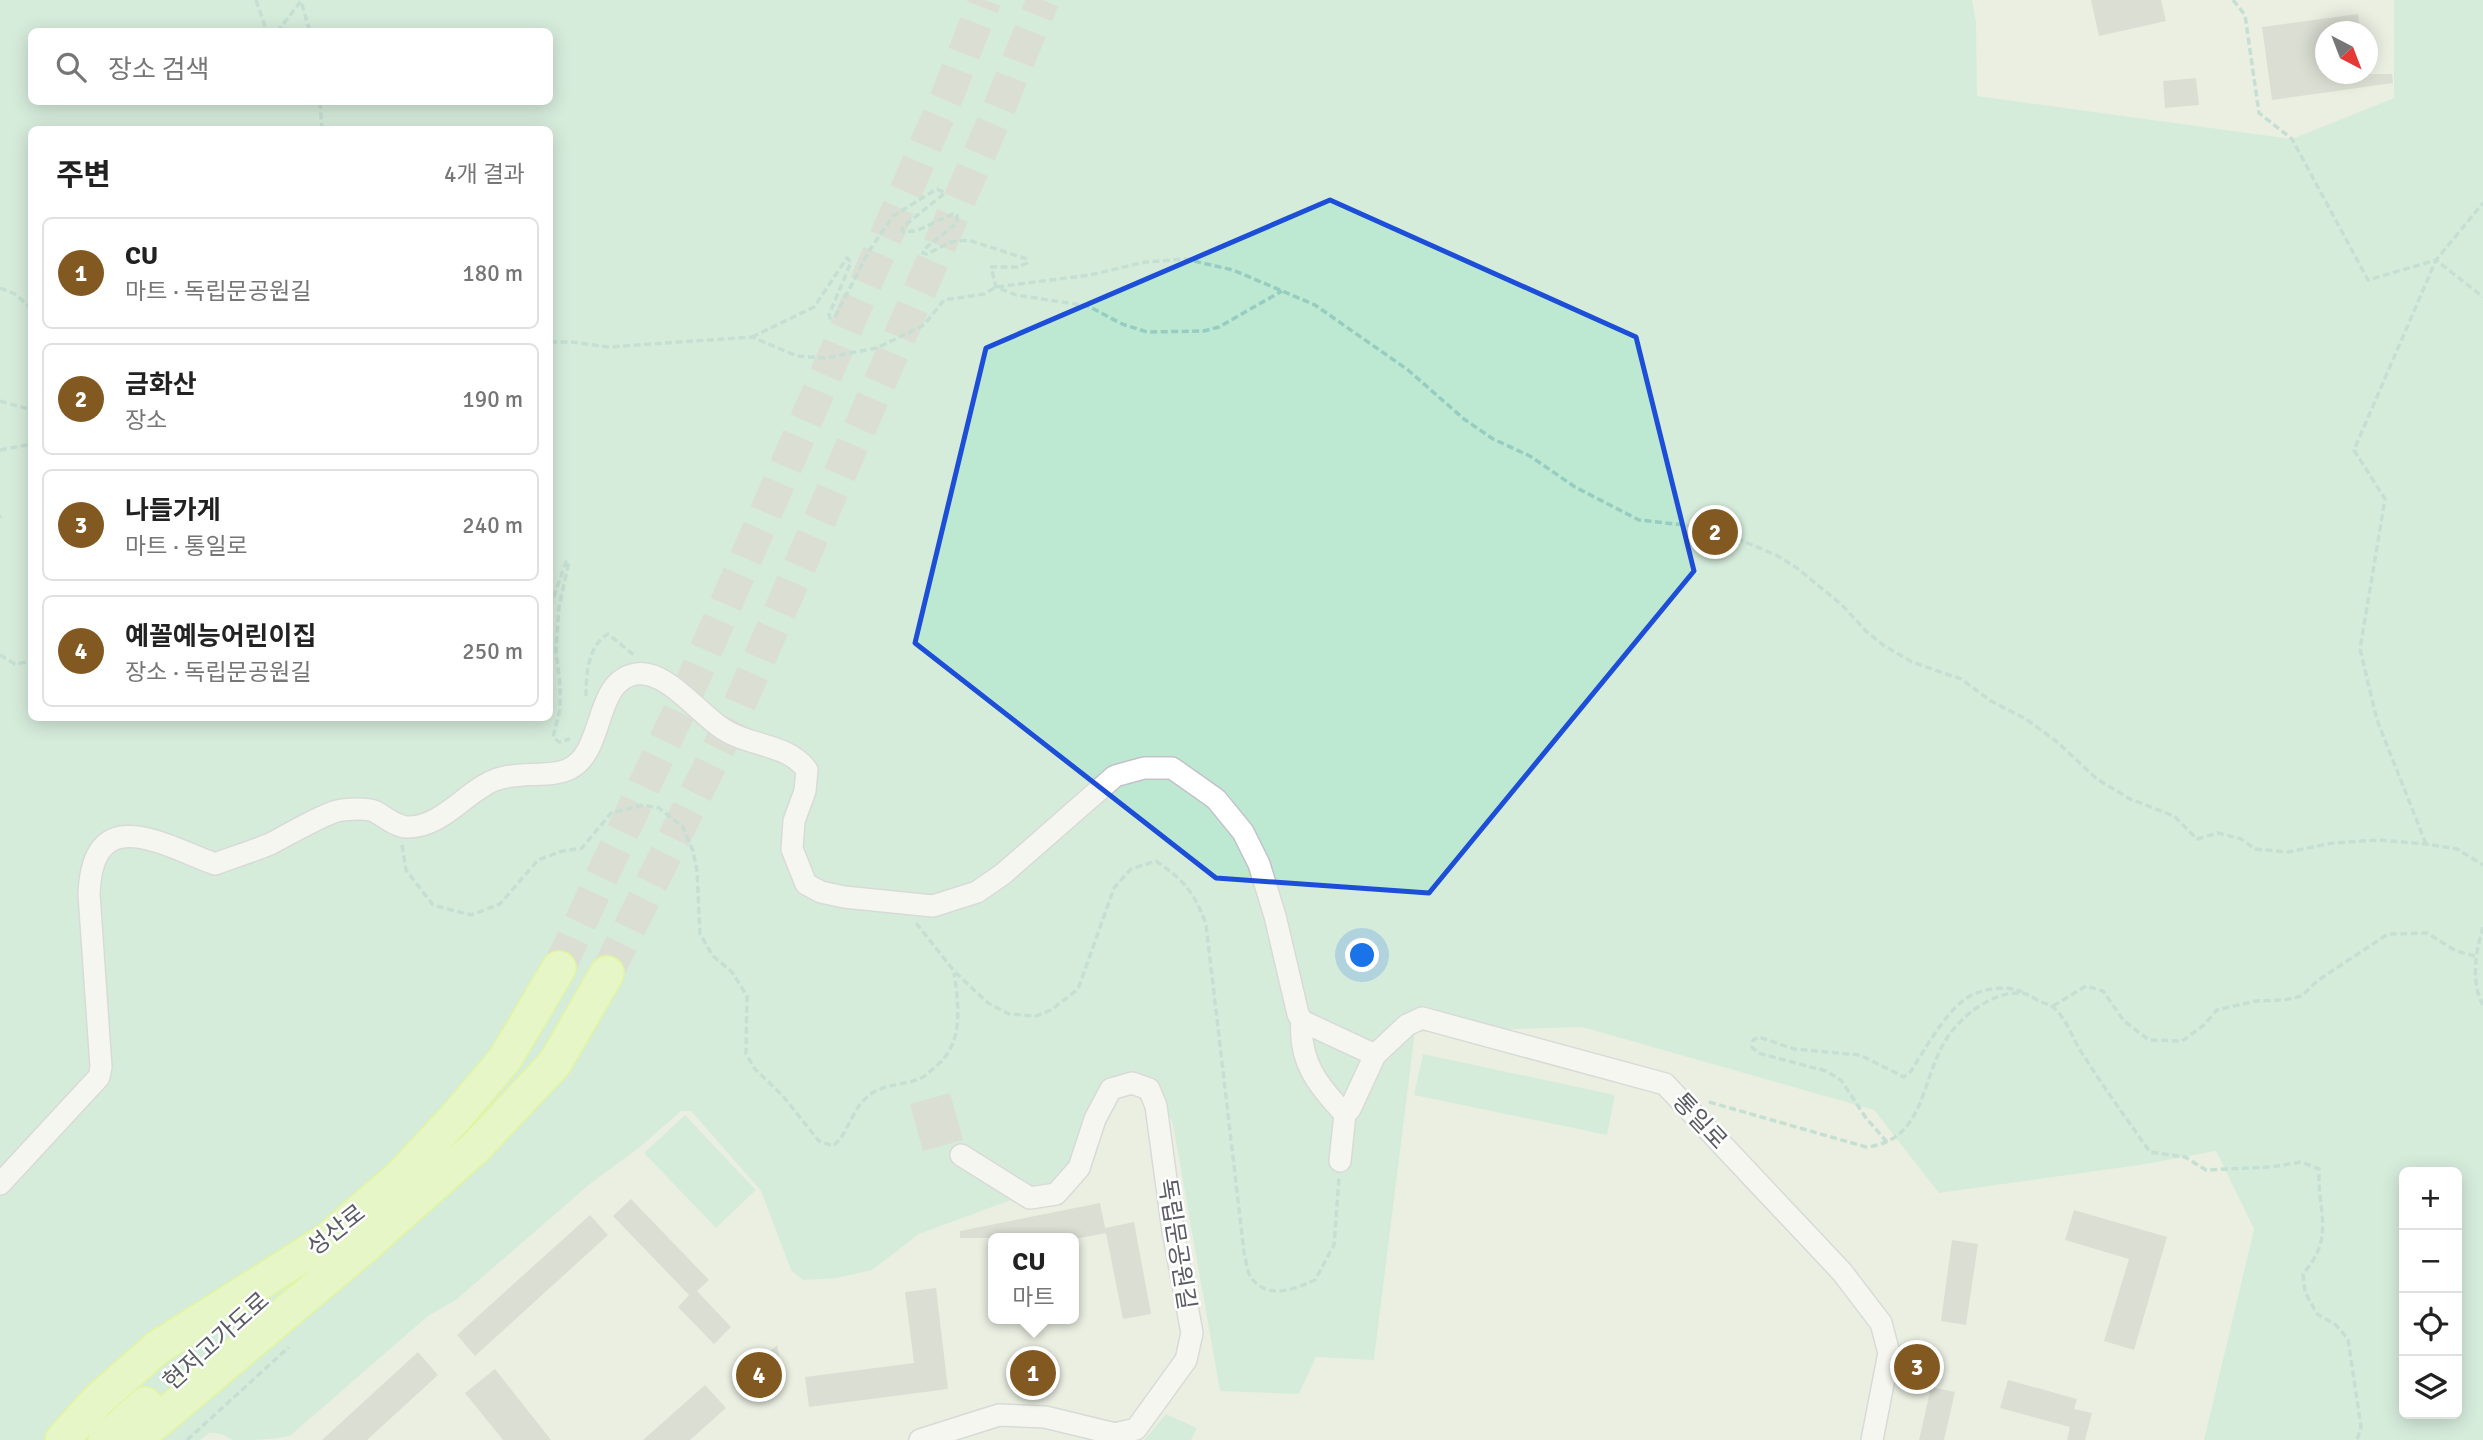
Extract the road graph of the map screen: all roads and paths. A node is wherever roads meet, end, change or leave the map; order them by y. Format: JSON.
{"nodes":[{"id":1,"x":256,"y":0,"type":"edge"},
{"id":2,"x":2233,"y":0,"type":"edge"},
{"id":3,"x":266,"y":28,"type":"edge"},
{"id":4,"x":280,"y":28,"type":"edge"},
{"id":5,"x":309,"y":28,"type":"edge"},
{"id":6,"x":320,"y":105,"type":"edge"},
{"id":7,"x":322,"y":126,"type":"edge"},
{"id":8,"x":2483,"y":203,"type":"edge"},
{"id":9,"x":2435,"y":260,"type":"junction"},
{"id":10,"x":996,"y":287,"type":"junction"},
{"id":11,"x":0,"y":288,"type":"edge"},
{"id":12,"x":1282,"y":291,"type":"junction"},
{"id":13,"x":2483,"y":297,"type":"edge"},
{"id":14,"x":28,"y":306,"type":"edge"},
{"id":15,"x":752,"y":337,"type":"junction"},
{"id":16,"x":553,"y":342,"type":"edge"},
{"id":17,"x":0,"y":401,"type":"edge"},
{"id":18,"x":28,"y":409,"type":"edge"},
{"id":19,"x":28,"y":445,"type":"edge"},
{"id":20,"x":0,"y":450,"type":"edge"},
{"id":21,"x":553,"y":599,"type":"edge"},
{"id":22,"x":0,"y":655,"type":"edge"},
{"id":23,"x":28,"y":662,"type":"edge"},
{"id":24,"x":658,"y":676,"type":"junction"},
{"id":25,"x":586,"y":704,"type":"dead end"},
{"id":26,"x":576,"y":737,"type":"dead end"},
{"id":27,"x":402,"y":826,"type":"junction"},
{"id":28,"x":2426,"y":844,"type":"junction"},
{"id":29,"x":2483,"y":865,"type":"edge"},
{"id":30,"x":898,"y":904,"type":"junction"},
{"id":31,"x":2483,"y":927,"type":"edge"},
{"id":32,"x":2475,"y":956,"type":"junction"},
{"id":33,"x":559,"y":968,"type":"tunnel mouth"},
{"id":34,"x":954,"y":971,"type":"junction"},
{"id":35,"x":607,"y":973,"type":"tunnel mouth"},
{"id":36,"x":2024,"y":993,"type":"junction"},
{"id":37,"x":2483,"y":1005,"type":"edge"},
{"id":38,"x":2053,"y":1006,"type":"junction"},
{"id":39,"x":1303,"y":1021,"type":"junction"},
{"id":40,"x":1375,"y":1055,"type":"junction"},
{"id":41,"x":1684,"y":1103,"type":"junction"},
{"id":42,"x":1345,"y":1114,"type":"junction"},
{"id":43,"x":1887,"y":1142,"type":"junction"},
{"id":44,"x":961,"y":1155,"type":"dead end"},
{"id":45,"x":1340,"y":1161,"type":"joint"},
{"id":46,"x":0,"y":1184,"type":"edge"},
{"id":47,"x":326,"y":1241,"type":"junction"},
{"id":48,"x":322,"y":1283,"type":"junction"},
{"id":49,"x":62,"y":1440,"type":"edge"},
{"id":50,"x":105,"y":1440,"type":"edge"},
{"id":51,"x":135,"y":1440,"type":"edge"},
{"id":52,"x":168,"y":1440,"type":"edge"},
{"id":53,"x":920,"y":1440,"type":"edge"},
{"id":54,"x":1872,"y":1440,"type":"edge"},
{"id":55,"x":2357,"y":1440,"type":"edge"}],
"edges":[{"from":1,"to":3,"type":"path"},
{"from":2,"to":9,"type":"path"},
{"from":4,"to":5,"type":"path"},
{"from":6,"to":7,"type":"path"},
{"from":8,"to":9,"type":"path"},
{"from":9,"to":13,"type":"path"},
{"from":9,"to":28,"type":"path"},
{"from":10,"to":12,"type":"path"},
{"from":10,"to":12,"type":"path"},
{"from":10,"to":15,"type":"path"},
{"from":10,"to":15,"type":"path"},
{"from":11,"to":14,"type":"path"},
{"from":12,"to":28,"type":"path"},
{"from":15,"to":16,"type":"path"},
{"from":17,"to":18,"type":"path"},
{"from":19,"to":20,"type":"path"},
{"from":21,"to":26,"type":"path"},
{"from":22,"to":23,"type":"path"},
{"from":24,"to":25,"type":"path"},
{"from":24,"to":27,"type":"street"},
{"from":24,"to":30,"type":"street"},
{"from":27,"to":34,"type":"path"},
{"from":27,"to":46,"type":"street"},
{"from":28,"to":29,"type":"path"},
{"from":30,"to":34,"type":"path"},
{"from":30,"to":39,"type":"street"},
{"from":31,"to":32,"type":"path"},
{"from":32,"to":37,"type":"path"},
{"from":32,"to":38,"type":"path"},
{"from":33,"to":47,"type":"main road","name":"성산로"},
{"from":34,"to":45,"type":"path"},
{"from":35,"to":48,"type":"main road","name":"성산로"},
{"from":36,"to":38,"type":"path"},
{"from":36,"to":43,"type":"path"},
{"from":36,"to":43,"type":"path"},
{"from":38,"to":55,"type":"path"},
{"from":39,"to":40,"type":"street"},
{"from":39,"to":42,"type":"street"},
{"from":40,"to":41,"type":"street","name":"통일로"},
{"from":40,"to":42,"type":"street"},
{"from":41,"to":43,"type":"path"},
{"from":41,"to":54,"type":"street","name":"통일로"},
{"from":42,"to":45,"type":"street"},
{"from":44,"to":53,"type":"street","name":"독립문공원길"},
{"from":47,"to":49,"type":"main road","name":"성산로"},
{"from":47,"to":50,"type":"main road","name":"현저고가도로"},
{"from":48,"to":51,"type":"main road","name":"현저고가도로"},
{"from":48,"to":52,"type":"main road"}]}
